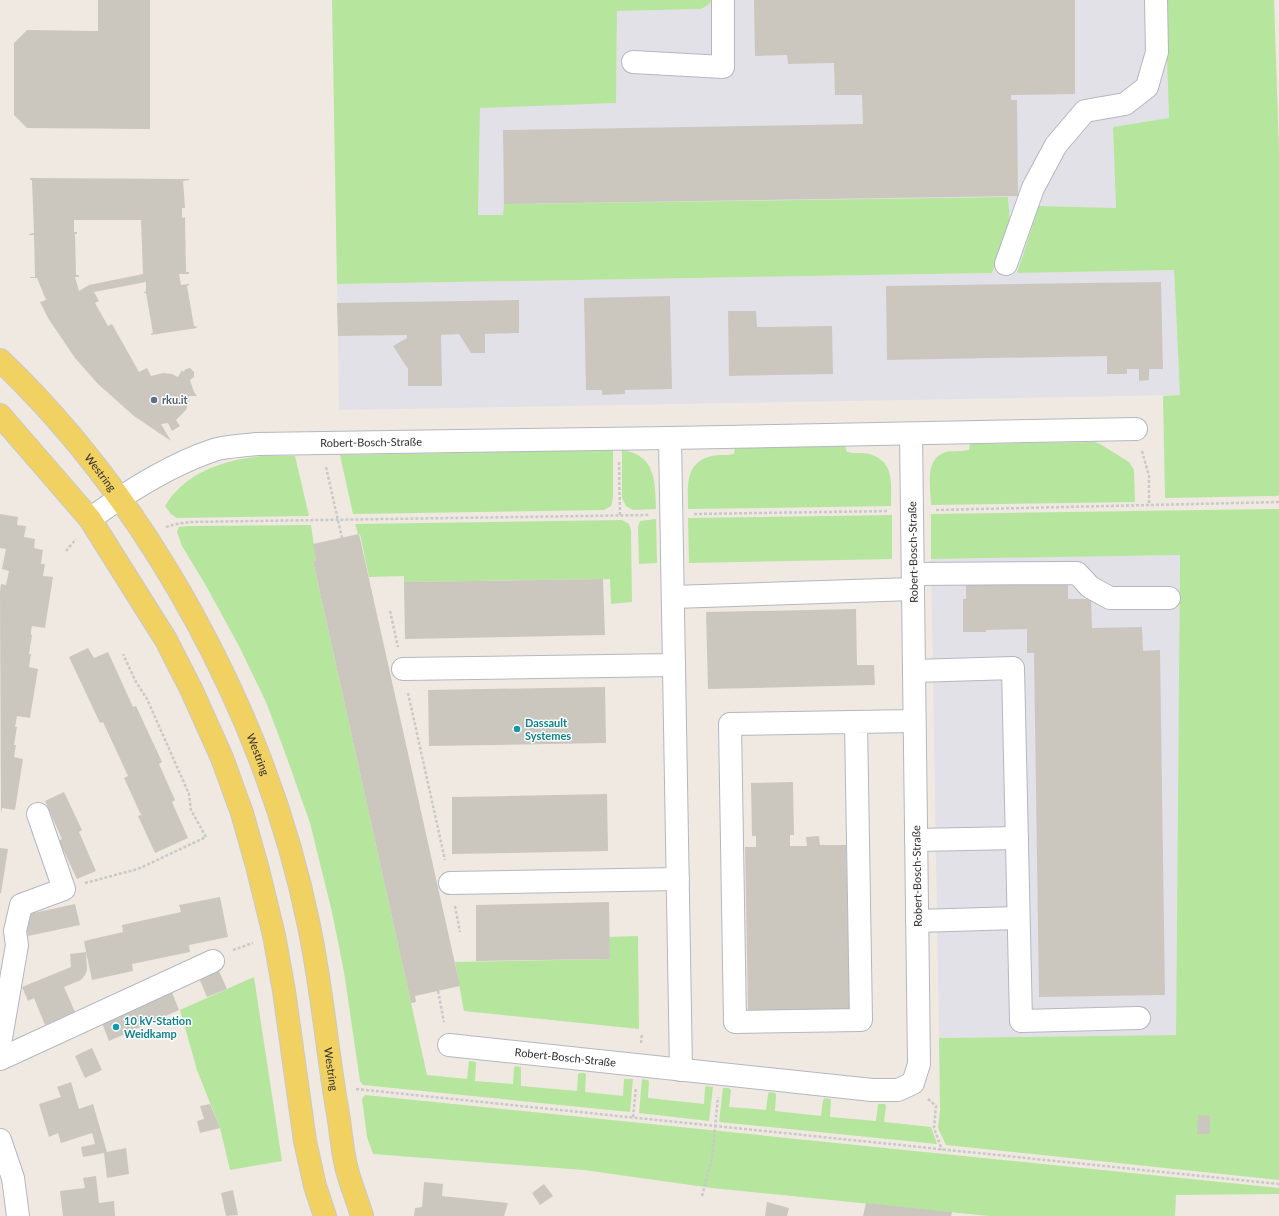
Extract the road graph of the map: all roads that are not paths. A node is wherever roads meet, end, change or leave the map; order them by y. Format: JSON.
{"nodes":[{"id":1,"x":723,"y":0,"type":"edge"},
{"id":2,"x":1156,"y":0,"type":"edge"},
{"id":3,"x":633,"y":62,"type":"dead end"},
{"id":4,"x":1006,"y":264,"type":"dead end"},
{"id":5,"x":0,"y":360,"type":"edge"},
{"id":6,"x":2,"y":420,"type":"edge"},
{"id":7,"x":1136,"y":429,"type":"road end"},
{"id":8,"x":911,"y":434,"type":"junction"},
{"id":9,"x":670,"y":438,"type":"junction"},
{"id":10,"x":119,"y":498,"type":"junction"},
{"id":11,"x":90,"y":519,"type":"junction"},
{"id":12,"x":913,"y":581,"type":"junction"},
{"id":13,"x":673,"y":597,"type":"junction"},
{"id":14,"x":1169,"y":598,"type":"dead end"},
{"id":15,"x":674,"y":665,"type":"junction"},
{"id":16,"x":403,"y":669,"type":"road end"},
{"id":17,"x":914,"y":670,"type":"junction"},
{"id":18,"x":914,"y":721,"type":"junction"},
{"id":19,"x":856,"y":722,"type":"junction"},
{"id":20,"x":38,"y":814,"type":"dead end"},
{"id":21,"x":1017,"y":838,"type":"junction"},
{"id":22,"x":916,"y":840,"type":"junction"},
{"id":23,"x":678,"y":879,"type":"junction"},
{"id":24,"x":450,"y":883,"type":"road end"},
{"id":25,"x":1018,"y":918,"type":"junction"},
{"id":26,"x":917,"y":921,"type":"junction"},
{"id":27,"x":213,"y":961,"type":"road end"},
{"id":28,"x":1139,"y":1018,"type":"dead end"},
{"id":29,"x":0,"y":1044,"type":"edge"},
{"id":30,"x":449,"y":1045,"type":"road end"},
{"id":31,"x":0,"y":1059,"type":"edge"},
{"id":32,"x":681,"y":1070,"type":"junction"},
{"id":33,"x":0,"y":1140,"type":"edge"},
{"id":34,"x":18,"y":1216,"type":"edge"},
{"id":35,"x":325,"y":1216,"type":"edge"},
{"id":36,"x":362,"y":1216,"type":"edge"}],
"edges":[{"from":1,"to":3,"type":"street"},
{"from":2,"to":4,"type":"street"},
{"from":5,"to":10,"type":"main road","name":"Westring"},
{"from":6,"to":11,"type":"main road"},
{"from":7,"to":8,"type":"street","name":"Robert-Bosch-Straße"},
{"from":8,"to":9,"type":"street","name":"Robert-Bosch-Straße"},
{"from":8,"to":12,"type":"street","name":"Robert-Bosch-Straße"},
{"from":9,"to":10,"type":"street","name":"Robert-Bosch-Straße"},
{"from":9,"to":13,"type":"street"},
{"from":10,"to":11,"type":"street","name":"Robert-Bosch-Straße"},
{"from":10,"to":36,"type":"main road","name":"Westring"},
{"from":11,"to":35,"type":"main road"},
{"from":12,"to":13,"type":"street"},
{"from":12,"to":14,"type":"street"},
{"from":12,"to":17,"type":"street","name":"Robert-Bosch-Straße"},
{"from":13,"to":15,"type":"street"},
{"from":15,"to":16,"type":"street"},
{"from":15,"to":23,"type":"street"},
{"from":17,"to":18,"type":"street","name":"Robert-Bosch-Straße"},
{"from":17,"to":21,"type":"street"},
{"from":18,"to":19,"type":"street"},
{"from":18,"to":22,"type":"street","name":"Robert-Bosch-Straße"},
{"from":19,"to":19,"type":"street"},
{"from":20,"to":29,"type":"street"},
{"from":21,"to":22,"type":"street"},
{"from":21,"to":25,"type":"street"},
{"from":22,"to":26,"type":"street","name":"Robert-Bosch-Straße"},
{"from":23,"to":24,"type":"street"},
{"from":23,"to":32,"type":"street"},
{"from":25,"to":26,"type":"street"},
{"from":25,"to":28,"type":"street"},
{"from":26,"to":32,"type":"street","name":"Robert-Bosch-Straße"},
{"from":27,"to":31,"type":"street"},
{"from":30,"to":32,"type":"street","name":"Robert-Bosch-Straße"},
{"from":33,"to":34,"type":"street"}]}
